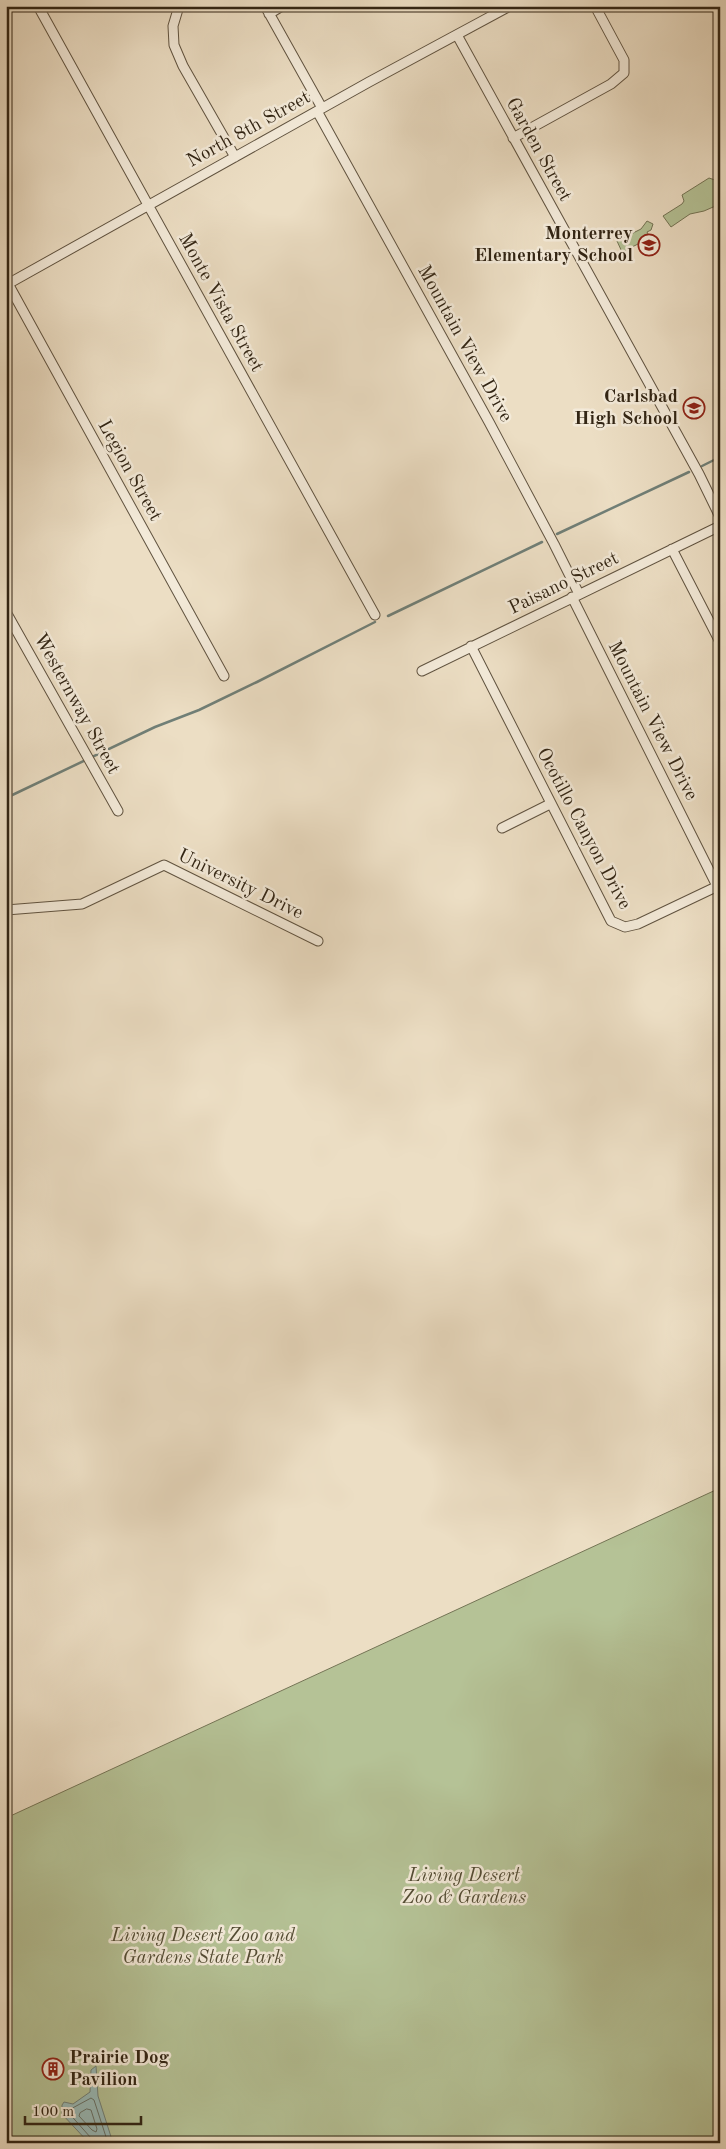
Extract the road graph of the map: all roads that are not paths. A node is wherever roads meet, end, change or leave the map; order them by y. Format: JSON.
{"nodes":[{"id":1,"x":38,"y":6,"type":"edge"},
{"id":2,"x":179,"y":6,"type":"edge"},
{"id":3,"x":282,"y":6,"type":"edge"},
{"id":4,"x":510,"y":6,"type":"edge"},
{"id":5,"x":595,"y":6,"type":"edge"},
{"id":6,"x":267,"y":10,"type":"edge"},
{"id":7,"x":458,"y":35,"type":"junction"},
{"id":8,"x":319,"y":109,"type":"junction"},
{"id":9,"x":513,"y":138,"type":"junction"},
{"id":10,"x":235,"y":157,"type":"junction"},
{"id":11,"x":147,"y":206,"type":"junction"},
{"id":12,"x":7,"y":283,"type":"edge"},
{"id":13,"x":720,"y":517,"type":"edge"},
{"id":14,"x":720,"y":526,"type":"edge"},
{"id":15,"x":672,"y":549,"type":"junction"},
{"id":16,"x":576,"y":596,"type":"junction"},
{"id":17,"x":6,"y":612,"type":"edge"},
{"id":18,"x":375,"y":615,"type":"dead end"},
{"id":19,"x":720,"y":642,"type":"edge"},
{"id":20,"x":471,"y":646,"type":"junction"},
{"id":21,"x":422,"y":671,"type":"dead end"},
{"id":22,"x":224,"y":676,"type":"dead end"},
{"id":23,"x":550,"y":804,"type":"junction"},
{"id":24,"x":118,"y":811,"type":"dead end"},
{"id":25,"x":502,"y":828,"type":"dead end"},
{"id":26,"x":718,"y":885,"type":"edge"},
{"id":27,"x":6,"y":910,"type":"edge"},
{"id":28,"x":318,"y":941,"type":"dead end"}],
"edges":[{"from":1,"to":11,"type":"street","name":"Monte Vista Street"},
{"from":2,"to":10,"type":"street"},
{"from":3,"to":6,"type":"street"},
{"from":4,"to":7,"type":"street","name":"North 8th Street"},
{"from":5,"to":9,"type":"street"},
{"from":6,"to":8,"type":"street","name":"Mountain View Drive"},
{"from":7,"to":8,"type":"street","name":"North 8th Street"},
{"from":7,"to":9,"type":"street","name":"Garden Street"},
{"from":8,"to":10,"type":"street","name":"North 8th Street"},
{"from":8,"to":16,"type":"street","name":"Mountain View Drive"},
{"from":9,"to":13,"type":"street","name":"Garden Street"},
{"from":10,"to":11,"type":"street","name":"North 8th Street"},
{"from":11,"to":12,"type":"street","name":"North 8th Street"},
{"from":11,"to":18,"type":"street","name":"Monte Vista Street"},
{"from":12,"to":22,"type":"street","name":"Legion Street"},
{"from":14,"to":15,"type":"street","name":"Paisano Street"},
{"from":15,"to":16,"type":"street","name":"Paisano Street"},
{"from":15,"to":19,"type":"street"},
{"from":16,"to":20,"type":"street","name":"Paisano Street"},
{"from":16,"to":26,"type":"street","name":"Mountain View Drive"},
{"from":17,"to":24,"type":"street","name":"Westernway Street"},
{"from":20,"to":21,"type":"street","name":"Paisano Street"},
{"from":20,"to":23,"type":"street","name":"Ocotillo Canyon Drive"},
{"from":23,"to":25,"type":"street"},
{"from":23,"to":26,"type":"street","name":"Ocotillo Canyon Drive"},
{"from":27,"to":28,"type":"street","name":"University Drive"}]}
